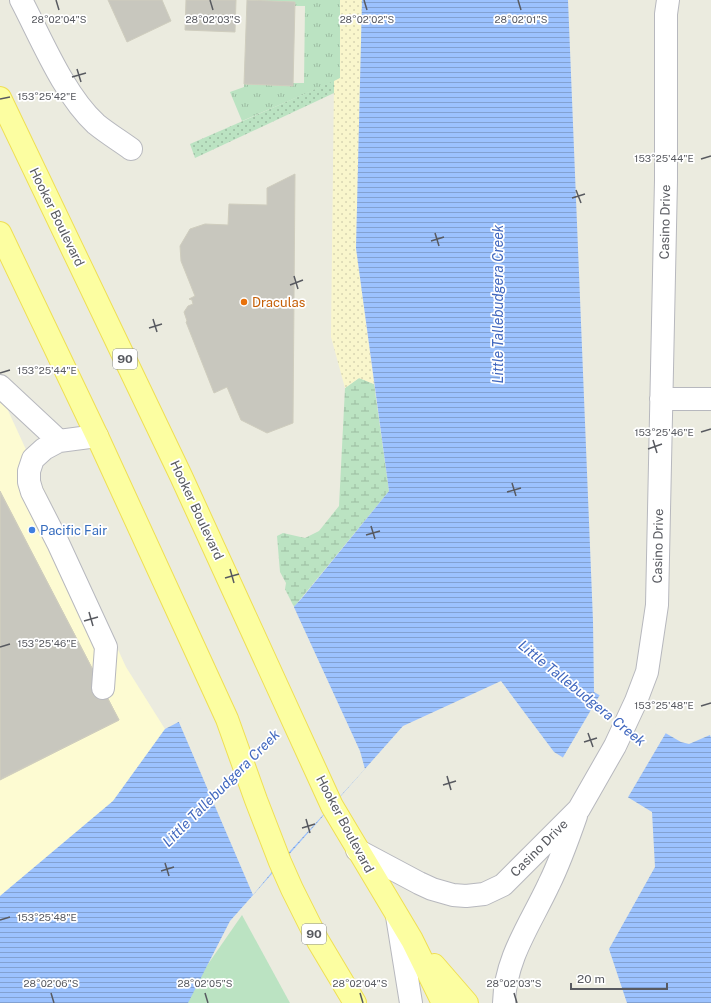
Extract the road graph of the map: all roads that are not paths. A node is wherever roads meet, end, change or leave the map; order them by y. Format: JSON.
{"nodes":[{"id":1,"x":21,"y":0,"type":"edge"},
{"id":2,"x":668,"y":0,"type":"edge"},
{"id":3,"x":0,"y":98,"type":"edge"},
{"id":4,"x":131,"y":149,"type":"dead end"},
{"id":5,"x":0,"y":233,"type":"edge"},
{"id":6,"x":0,"y":386,"type":"edge"},
{"id":7,"x":661,"y":399,"type":"junction"},
{"id":8,"x":711,"y":399,"type":"edge"},
{"id":9,"x":97,"y":436,"type":"junction"},
{"id":10,"x":59,"y":441,"type":"junction"},
{"id":11,"x":103,"y":688,"type":"dead end"},
{"id":12,"x":581,"y":805,"type":"junction"},
{"id":13,"x":358,"y":850,"type":"junction"},
{"id":14,"x":397,"y":916,"type":"junction"},
{"id":15,"x":412,"y":940,"type":"junction"},
{"id":16,"x":355,"y":1003,"type":"edge"},
{"id":17,"x":411,"y":1003,"type":"edge"},
{"id":18,"x":443,"y":1003,"type":"edge"},
{"id":19,"x":466,"y":1003,"type":"edge"},
{"id":20,"x":504,"y":1003,"type":"edge"}],
"edges":[{"from":1,"to":4,"type":"street"},
{"from":2,"to":7,"type":"street","name":"Casino Drive"},
{"from":3,"to":13,"type":"main road","name":"Hooker Boulevard","number":"90"},
{"from":5,"to":9,"type":"main road","number":"90"},
{"from":6,"to":10,"type":"street"},
{"from":7,"to":8,"type":"street"},
{"from":7,"to":12,"type":"street","name":"Casino Drive"},
{"from":9,"to":10,"type":"street"},
{"from":9,"to":16,"type":"main road","number":"90"},
{"from":10,"to":11,"type":"street"},
{"from":12,"to":13,"type":"street","name":"Casino Drive"},
{"from":12,"to":20,"type":"street"},
{"from":13,"to":14,"type":"main road","name":"Hooker Boulevard","number":"90"},
{"from":14,"to":15,"type":"main road","name":"Hooker Boulevard","number":"90"},
{"from":14,"to":17,"type":"street"},
{"from":15,"to":18,"type":"main road","name":"Hooker Boulevard","number":"90"},
{"from":15,"to":19,"type":"main road"}]}
